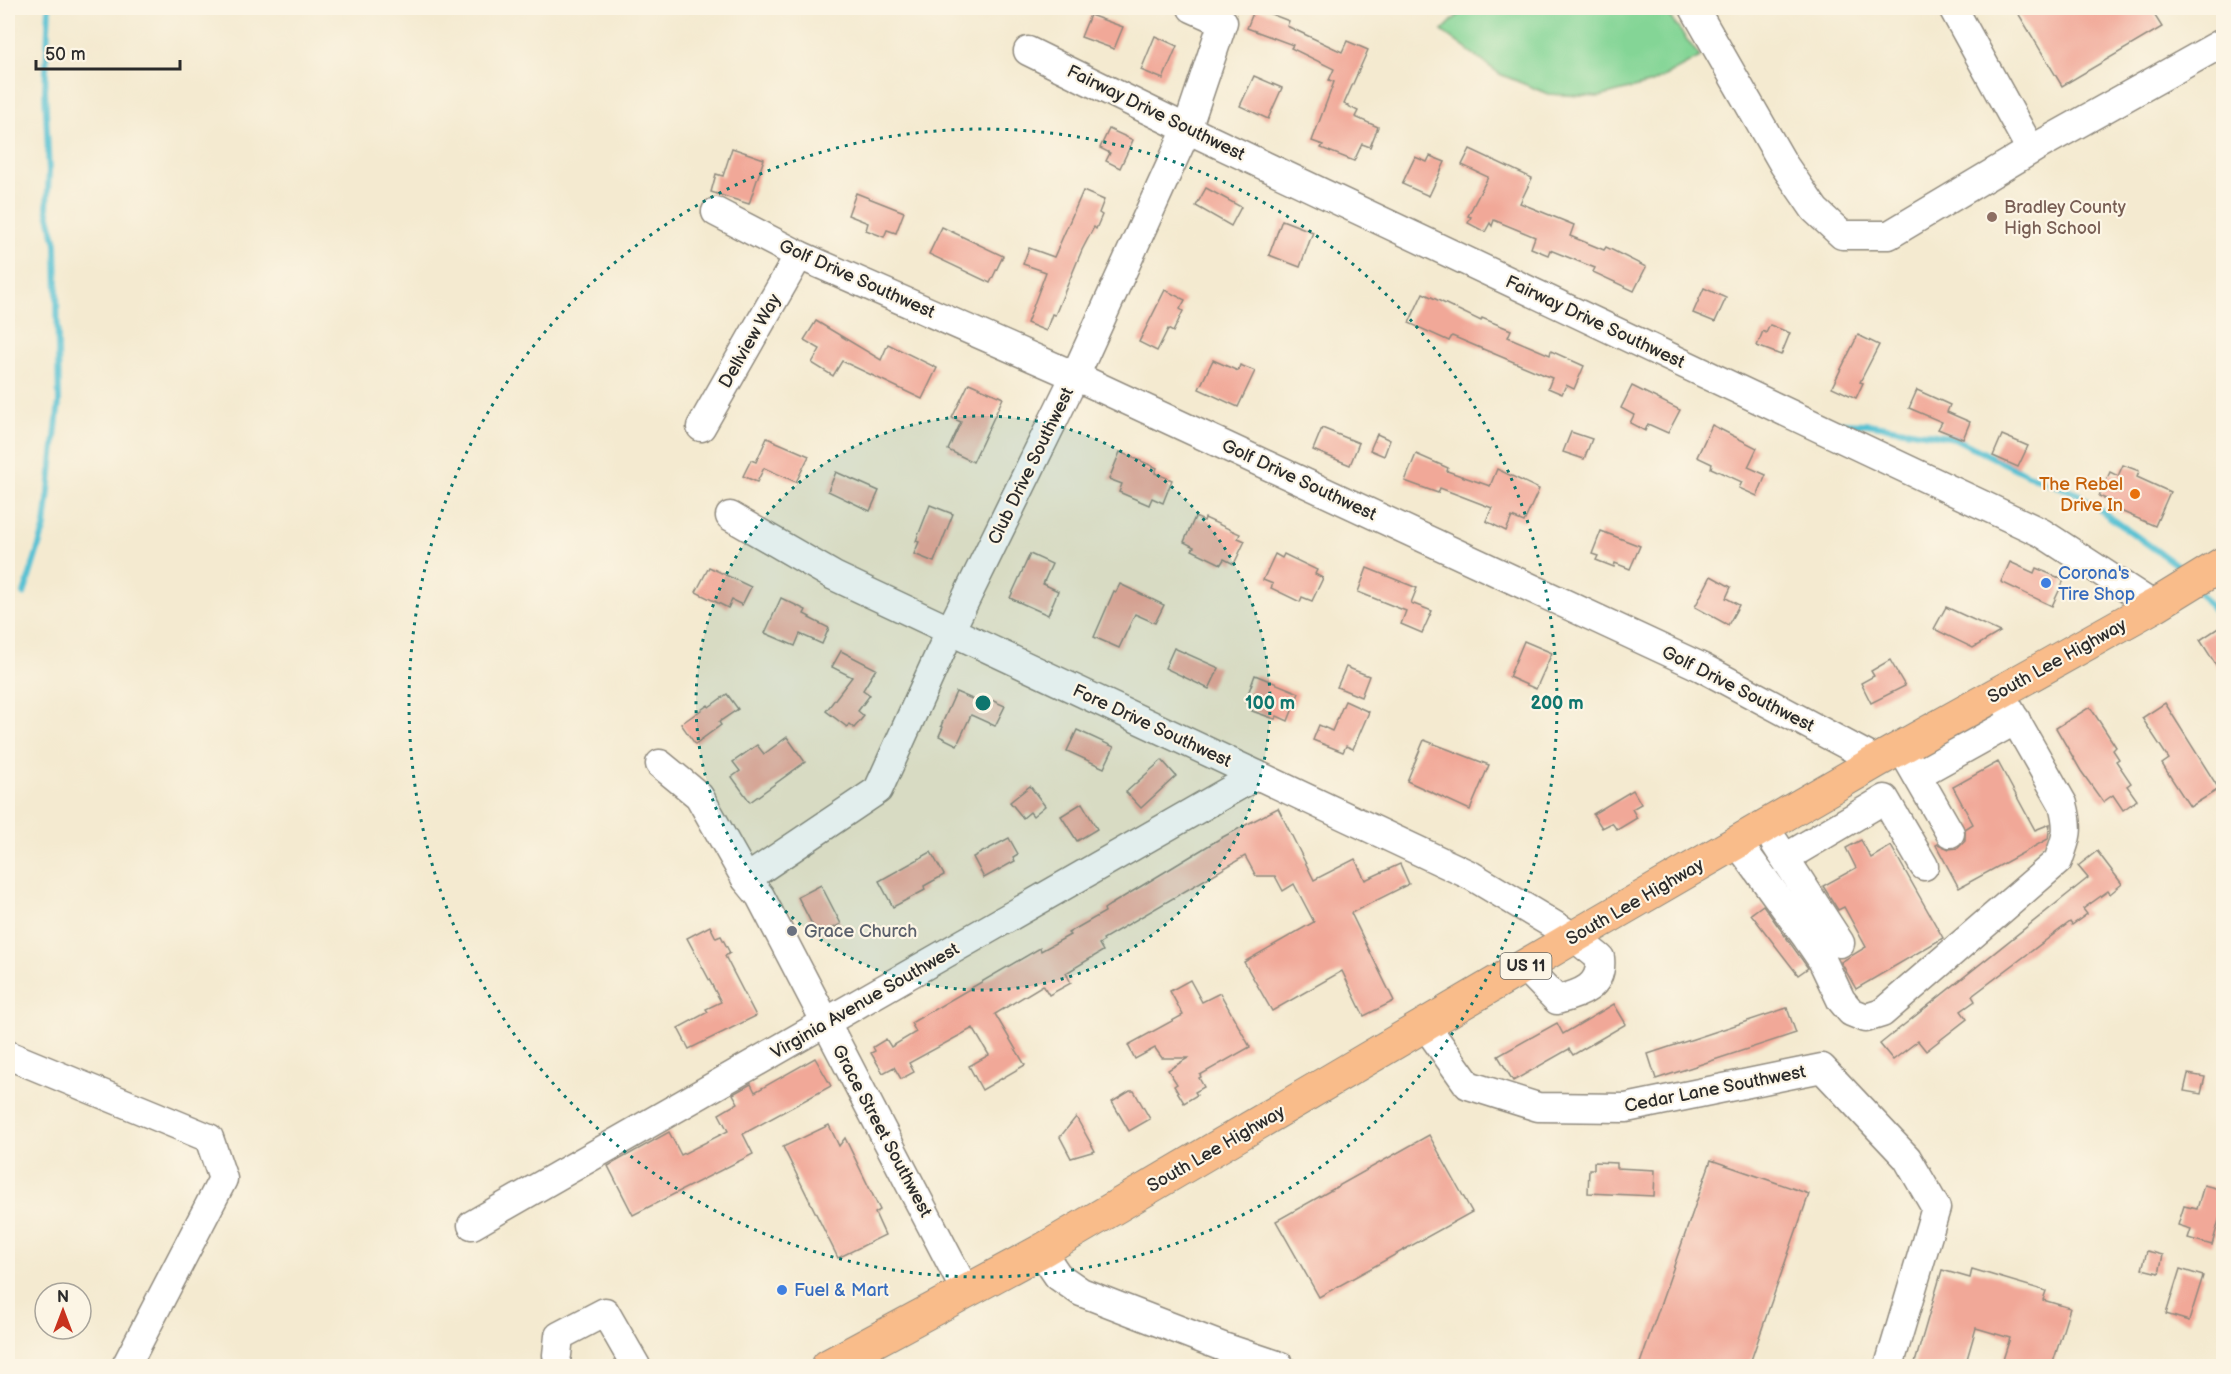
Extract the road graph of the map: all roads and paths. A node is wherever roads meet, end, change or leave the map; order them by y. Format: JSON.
{"nodes":[{"id":1,"x":1192,"y":8,"type":"edge"},
{"id":2,"x":1694,"y":8,"type":"edge"},
{"id":3,"x":1953,"y":8,"type":"edge"},
{"id":4,"x":2223,"y":42,"type":"edge"},
{"id":5,"x":1028,"y":51,"type":"dead end"},
{"id":6,"x":1187,"y":129,"type":"junction"},
{"id":7,"x":2031,"y":150,"type":"junction"},
{"id":8,"x":716,"y":212,"type":"dead end"},
{"id":9,"x":799,"y":255,"type":"junction"},
{"id":10,"x":1075,"y":376,"type":"junction"},
{"id":11,"x":701,"y":427,"type":"dead end"},
{"id":12,"x":730,"y":516,"type":"dead end"},
{"id":13,"x":2223,"y":563,"type":"edge"},
{"id":14,"x":2154,"y":606,"type":"junction"},
{"id":15,"x":950,"y":632,"type":"junction"},
{"id":16,"x":2000,"y":693,"type":"junction"},
{"id":17,"x":2016,"y":720,"type":"junction"},
{"id":18,"x":1890,"y":763,"type":"junction"},
{"id":19,"x":660,"y":764,"type":"dead end"},
{"id":20,"x":1257,"y":775,"type":"junction"},
{"id":21,"x":1885,"y":799,"type":"junction"},
{"id":22,"x":1950,"y":833,"type":"dead end"},
{"id":23,"x":1750,"y":834,"type":"junction"},
{"id":24,"x":1785,"y":858,"type":"junction"},
{"id":25,"x":1924,"y":866,"type":"dead end"},
{"id":26,"x":746,"y":879,"type":"junction"},
{"id":27,"x":1574,"y":937,"type":"junction"},
{"id":28,"x":1840,"y":943,"type":"dead end"},
{"id":29,"x":1525,"y":967,"type":"junction"},
{"id":30,"x":826,"y":1024,"type":"junction"},
{"id":31,"x":1426,"y":1026,"type":"junction"},
{"id":32,"x":8,"y":1055,"type":"edge"},
{"id":33,"x":472,"y":1225,"type":"dead end"},
{"id":34,"x":1041,"y":1251,"type":"junction"},
{"id":35,"x":966,"y":1292,"type":"junction"},
{"id":36,"x":1220,"y":1357,"type":"edge"},
{"id":37,"x":552,"y":1363,"type":"edge"},
{"id":38,"x":126,"y":1366,"type":"edge"},
{"id":39,"x":636,"y":1366,"type":"edge"},
{"id":40,"x":828,"y":1366,"type":"edge"},
{"id":41,"x":1280,"y":1366,"type":"edge"},
{"id":42,"x":1889,"y":1366,"type":"edge"}],
"edges":[{"from":1,"to":6,"type":"street","name":"Club Drive Southwest"},
{"from":2,"to":7,"type":"street"},
{"from":3,"to":7,"type":"street"},
{"from":4,"to":7,"type":"street"},
{"from":5,"to":6,"type":"street","name":"Fairway Drive Southwest"},
{"from":6,"to":10,"type":"street","name":"Club Drive Southwest"},
{"from":6,"to":14,"type":"street","name":"Fairway Drive Southwest"},
{"from":8,"to":9,"type":"street","name":"Golf Drive Southwest"},
{"from":9,"to":10,"type":"street","name":"Golf Drive Southwest"},
{"from":9,"to":11,"type":"street","name":"Dellview Way"},
{"from":10,"to":15,"type":"street","name":"Club Drive Southwest"},
{"from":10,"to":18,"type":"street","name":"Golf Drive Southwest"},
{"from":12,"to":15,"type":"street","name":"Fore Drive Southwest"},
{"from":13,"to":14,"type":"main road","name":"South Lee Highway","number":"US 11"},
{"from":14,"to":16,"type":"main road","name":"South Lee Highway","number":"US 11"},
{"from":15,"to":20,"type":"street","name":"Fore Drive Southwest"},
{"from":15,"to":26,"type":"street","name":"Club Drive Southwest"},
{"from":16,"to":17,"type":"street"},
{"from":16,"to":18,"type":"main road","name":"South Lee Highway","number":"US 11"},
{"from":17,"to":18,"type":"street"},
{"from":17,"to":23,"type":"street"},
{"from":18,"to":21,"type":"street"},
{"from":18,"to":22,"type":"street"},
{"from":18,"to":23,"type":"main road","name":"South Lee Highway","number":"US 11"},
{"from":19,"to":26,"type":"street","name":"Grace Street Southwest"},
{"from":20,"to":27,"type":"street","name":"Fore Drive Southwest"},
{"from":20,"to":30,"type":"street","name":"Virginia Avenue Southwest"},
{"from":21,"to":24,"type":"street"},
{"from":21,"to":25,"type":"street"},
{"from":23,"to":24,"type":"street"},
{"from":23,"to":27,"type":"main road","name":"South Lee Highway","number":"US 11"},
{"from":24,"to":28,"type":"street"},
{"from":26,"to":30,"type":"street","name":"Grace Street Southwest"},
{"from":27,"to":29,"type":"main road","name":"South Lee Highway","number":"US 11"},
{"from":27,"to":29,"type":"street","name":"Fore Drive Southwest"},
{"from":29,"to":31,"type":"main road","name":"South Lee Highway","number":"US 11"},
{"from":30,"to":33,"type":"street","name":"Virginia Avenue Southwest"},
{"from":30,"to":35,"type":"street","name":"Grace Street Southwest"},
{"from":31,"to":34,"type":"main road","name":"South Lee Highway","number":"US 11"},
{"from":31,"to":42,"type":"street","name":"Cedar Lane Southwest"},
{"from":32,"to":38,"type":"street"},
{"from":34,"to":35,"type":"main road","name":"South Lee Highway","number":"US 11"},
{"from":34,"to":36,"type":"street"},
{"from":35,"to":40,"type":"main road","name":"South Lee Highway","number":"US 11"},
{"from":36,"to":41,"type":"street"},
{"from":37,"to":39,"type":"street"}]}
